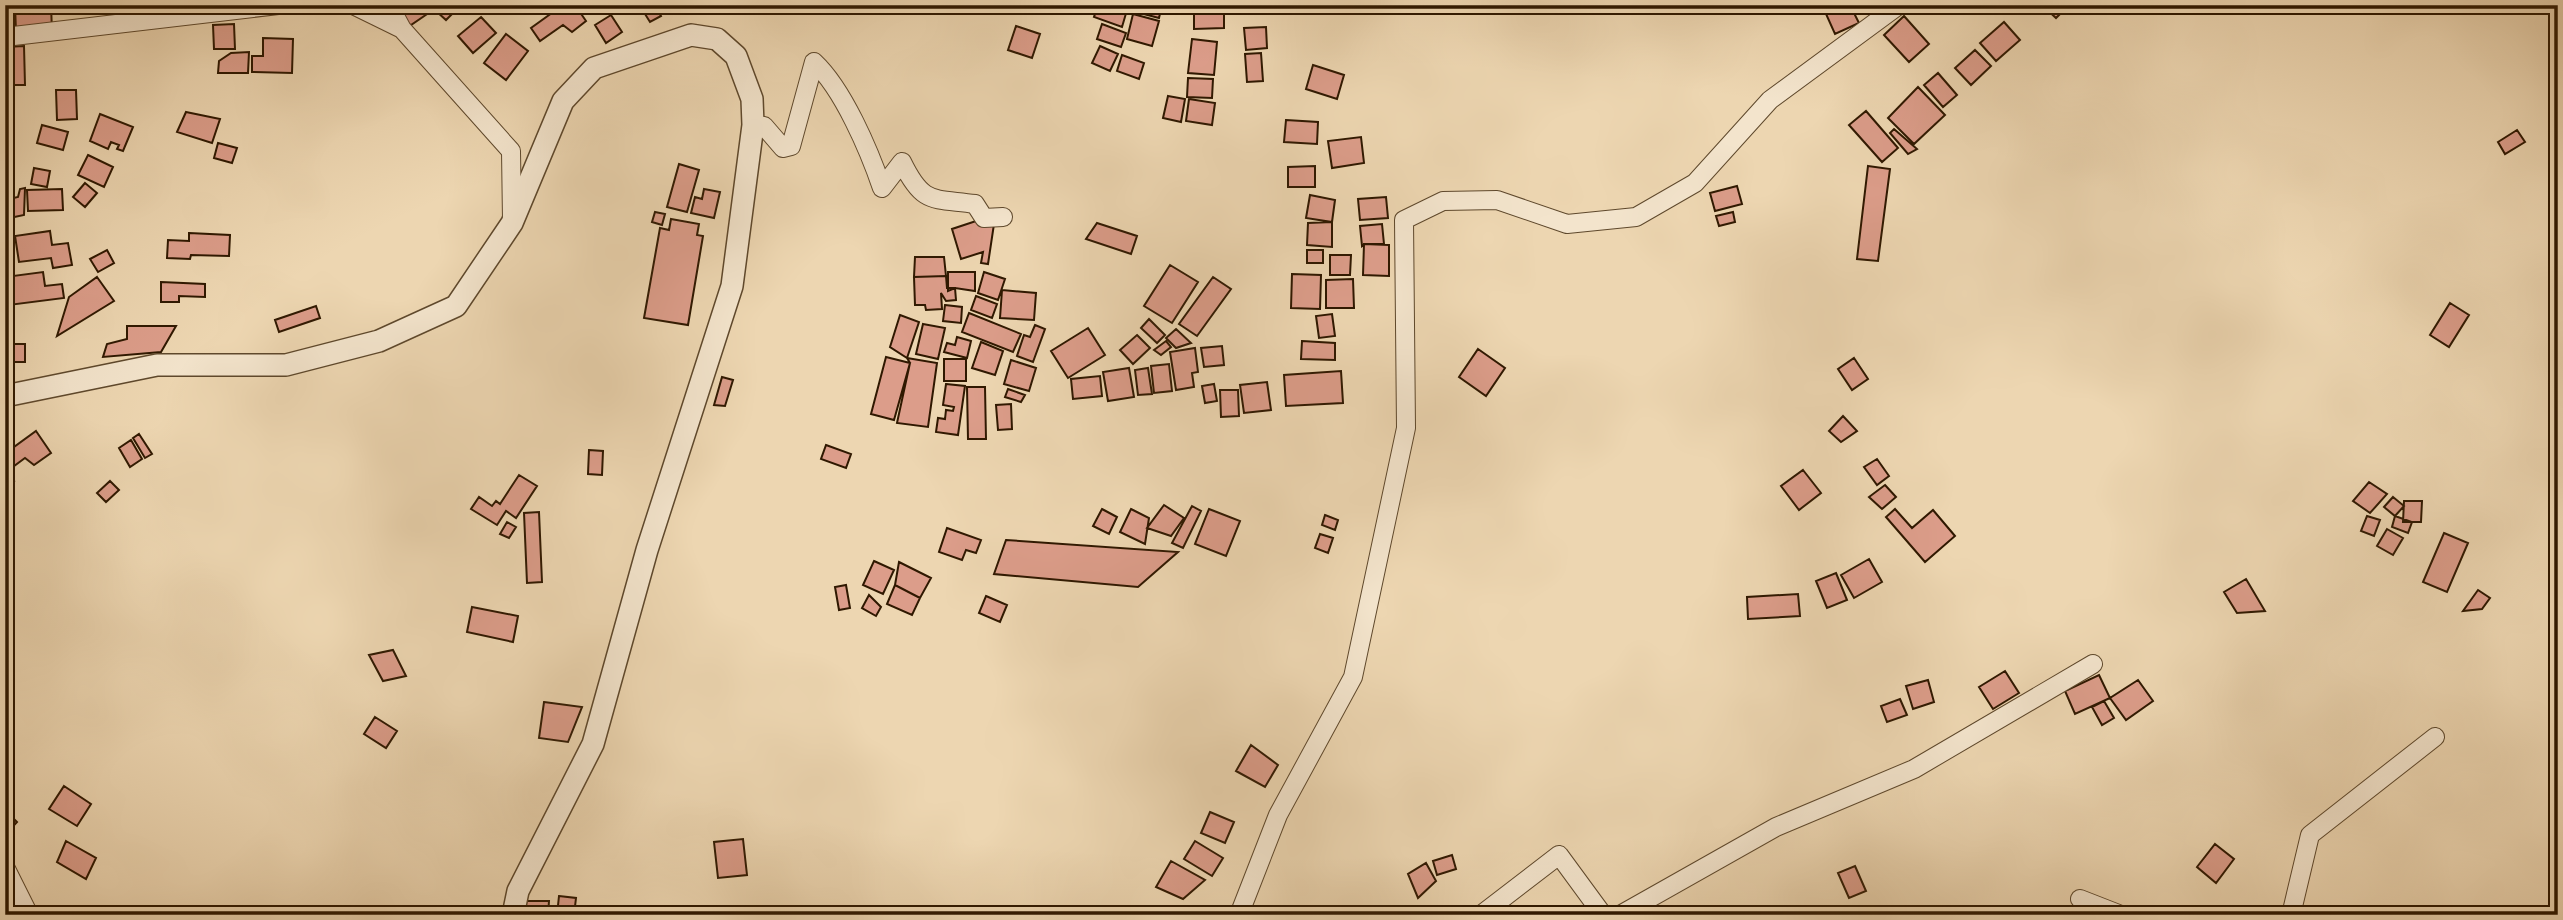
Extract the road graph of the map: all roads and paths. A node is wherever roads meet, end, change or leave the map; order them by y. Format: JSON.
{"nodes":[{"id":1,"x":278,"y":5,"type":"edge"},
{"id":2,"x":353,"y":5,"type":"edge"},
{"id":3,"x":389,"y":5,"type":"edge"},
{"id":4,"x":1899,"y":5,"type":"edge"},
{"id":5,"x":402,"y":29,"type":"junction"},
{"id":6,"x":5,"y":37,"type":"edge"},
{"id":7,"x":753,"y":125,"type":"junction"},
{"id":8,"x":1003,"y":217,"type":"dead end"},
{"id":9,"x":512,"y":223,"type":"junction"},
{"id":10,"x":5,"y":396,"type":"edge"},
{"id":11,"x":2093,"y":664,"type":"dead end"},
{"id":12,"x":2435,"y":737,"type":"dead end"},
{"id":13,"x":5,"y":867,"type":"edge"},
{"id":14,"x":2080,"y":899,"type":"dead end"},
{"id":15,"x":29,"y":915,"type":"edge"},
{"id":16,"x":513,"y":915,"type":"edge"},
{"id":17,"x":1239,"y":915,"type":"edge"},
{"id":18,"x":1482,"y":915,"type":"edge"},
{"id":19,"x":1603,"y":915,"type":"edge"},
{"id":20,"x":1620,"y":915,"type":"edge"},
{"id":21,"x":2121,"y":915,"type":"edge"},
{"id":22,"x":2291,"y":915,"type":"edge"}],
"edges":[{"from":1,"to":6,"type":"street"},
{"from":2,"to":5,"type":"street"},
{"from":3,"to":5,"type":"street"},
{"from":4,"to":17,"type":"street"},
{"from":5,"to":9,"type":"street"},
{"from":7,"to":8,"type":"street"},
{"from":7,"to":9,"type":"street"},
{"from":7,"to":16,"type":"street"},
{"from":9,"to":10,"type":"street"},
{"from":11,"to":20,"type":"street"},
{"from":12,"to":22,"type":"street"},
{"from":13,"to":15,"type":"street"},
{"from":14,"to":21,"type":"street"},
{"from":18,"to":19,"type":"street"}]}
